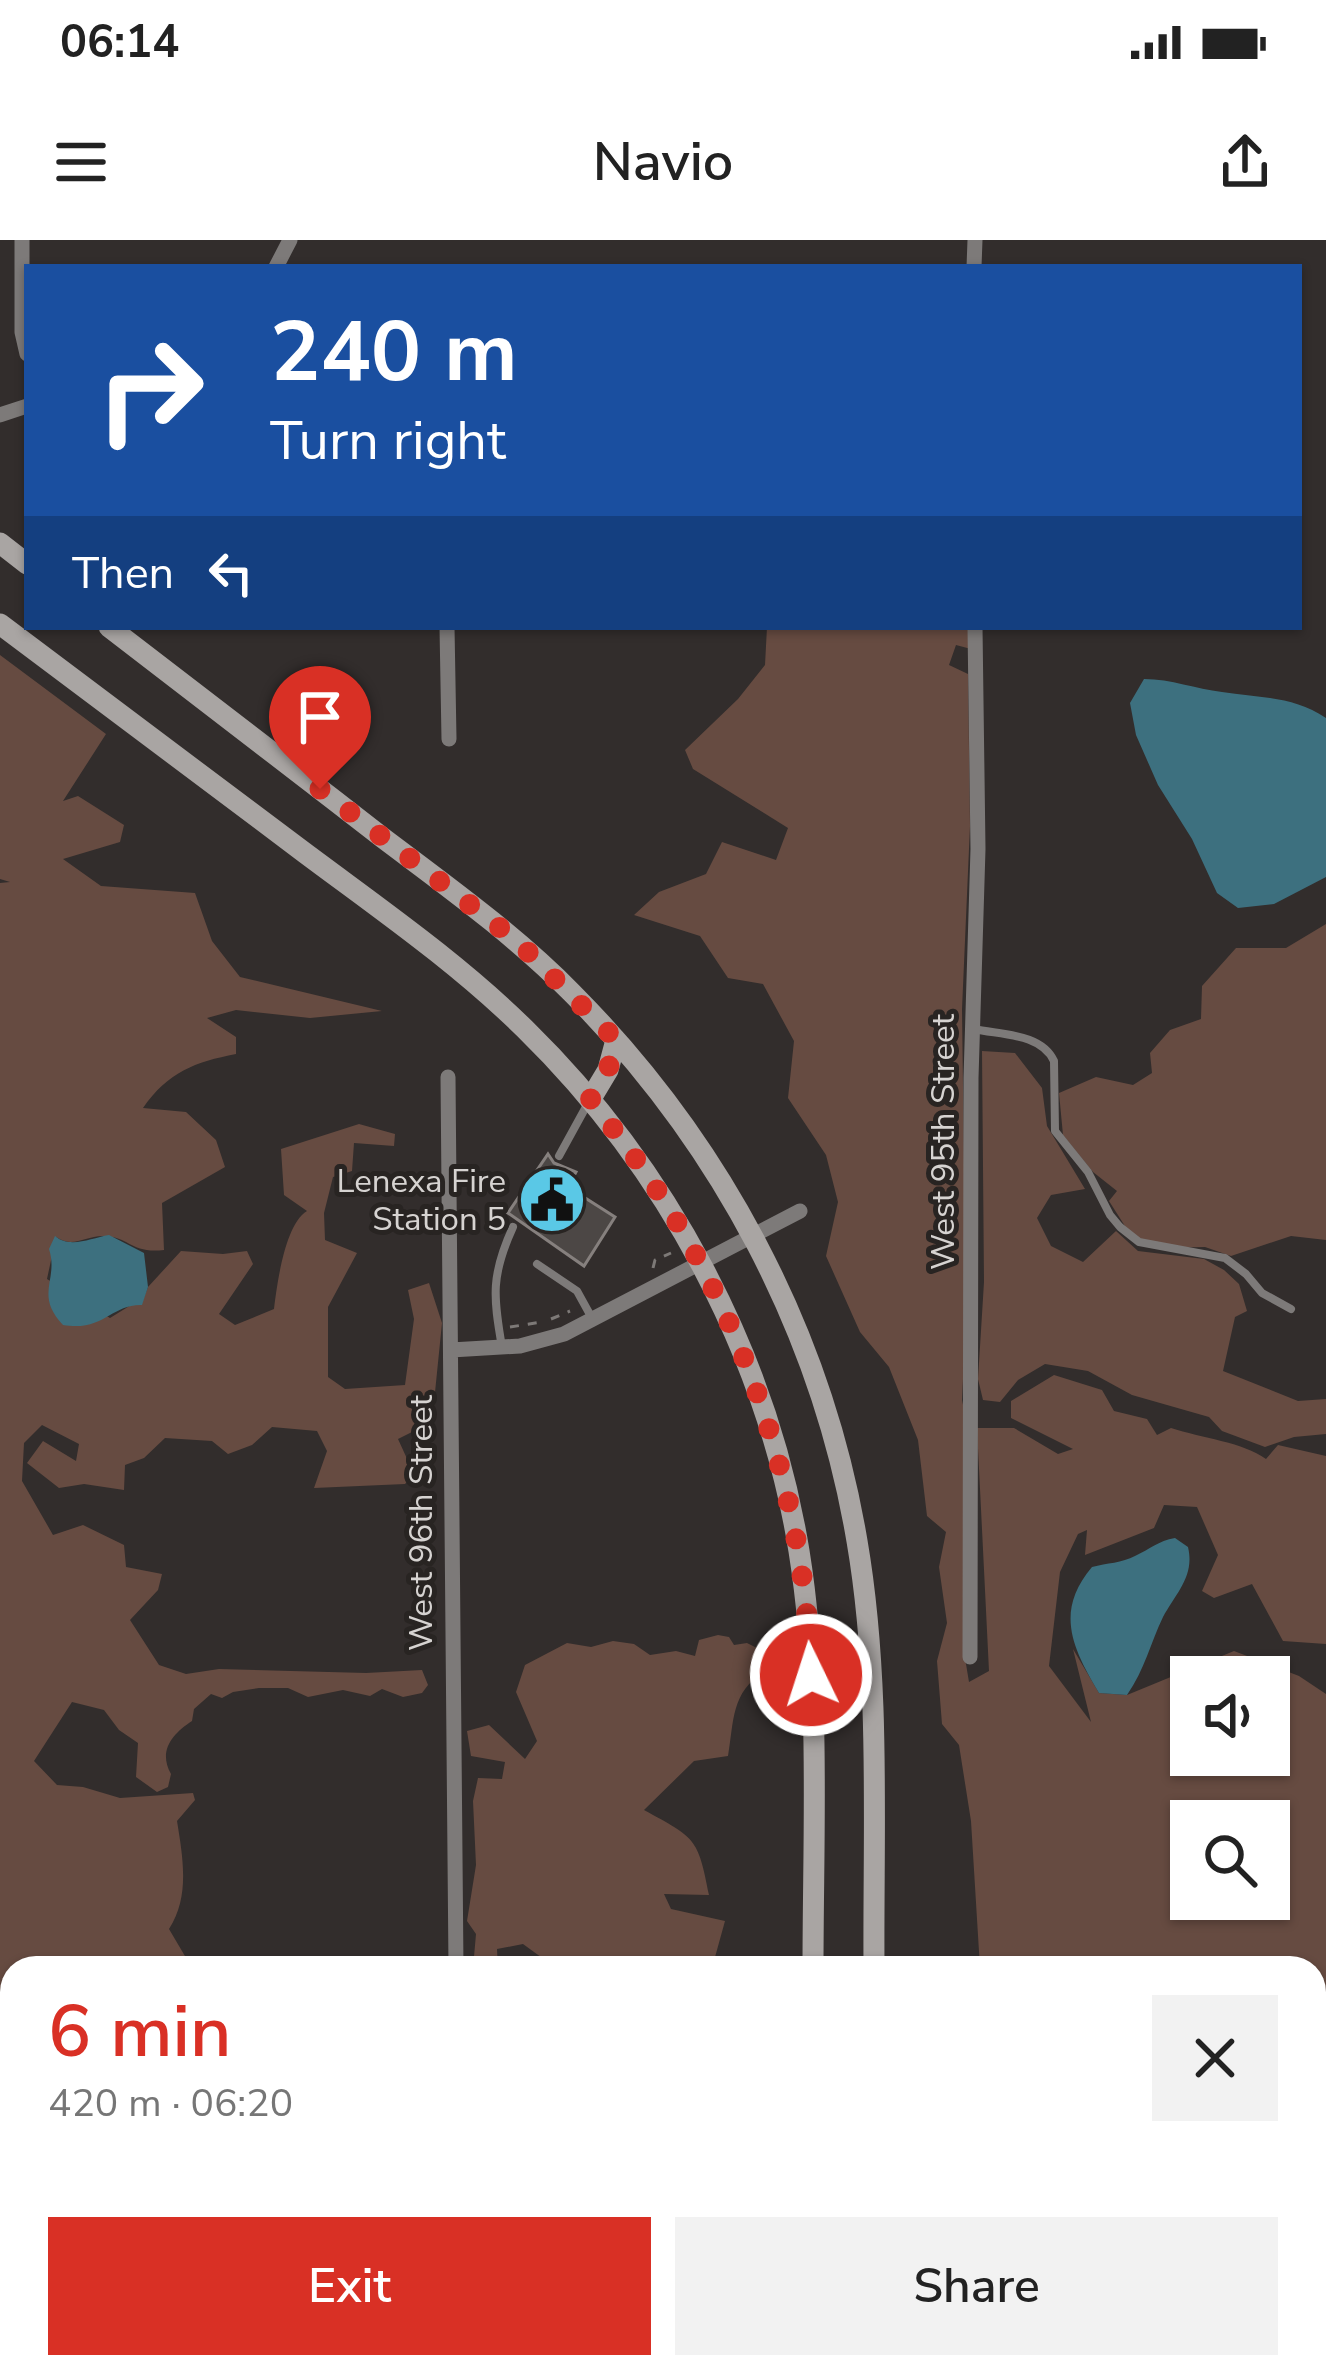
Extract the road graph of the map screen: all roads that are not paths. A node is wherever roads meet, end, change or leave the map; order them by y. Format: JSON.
{"nodes":[{"id":1,"x":22,"y":240,"type":"edge"},
{"id":2,"x":24,"y":340,"type":"edge"},
{"id":3,"x":0,"y":543,"type":"edge"},
{"id":4,"x":24,"y":562,"type":"edge"},
{"id":5,"x":0,"y":624,"type":"edge"},
{"id":6,"x":113,"y":630,"type":"edge"},
{"id":7,"x":447,"y":630,"type":"edge"},
{"id":8,"x":975,"y":630,"type":"edge"},
{"id":9,"x":449,"y":739,"type":"dead end"},
{"id":10,"x":973,"y":1028,"type":"junction"},
{"id":11,"x":616,"y":1040,"type":"junction"},
{"id":12,"x":448,"y":1077,"type":"dead end"},
{"id":13,"x":590,"y":1100,"type":"junction"},
{"id":14,"x":559,"y":1156,"type":"dead end"},
{"id":15,"x":800,"y":1211,"type":"dead end"},
{"id":16,"x":513,"y":1227,"type":"dead end"},
{"id":17,"x":754,"y":1236,"type":"junction"},
{"id":18,"x":537,"y":1264,"type":"dead end"},
{"id":19,"x":701,"y":1264,"type":"junction"},
{"id":20,"x":1291,"y":1309,"type":"dead end"},
{"id":21,"x":593,"y":1321,"type":"junction"},
{"id":22,"x":502,"y":1348,"type":"junction"},
{"id":23,"x":451,"y":1350,"type":"junction"},
{"id":24,"x":970,"y":1657,"type":"dead end"},
{"id":25,"x":456,"y":1956,"type":"edge"},
{"id":26,"x":813,"y":1956,"type":"edge"},
{"id":27,"x":874,"y":1956,"type":"edge"}],
"edges":[{"from":1,"to":2,"type":"street"},
{"from":3,"to":4,"type":"main road"},
{"from":5,"to":13,"type":"main road"},
{"from":6,"to":11,"type":"main road"},
{"from":7,"to":9,"type":"street"},
{"from":8,"to":10,"type":"street","name":"West 95th Street"},
{"from":10,"to":20,"type":"lane"},
{"from":10,"to":24,"type":"street","name":"West 95th Street"},
{"from":11,"to":13,"type":"main road"},
{"from":11,"to":17,"type":"main road"},
{"from":12,"to":23,"type":"street","name":"West 96th Street"},
{"from":13,"to":14,"type":"lane"},
{"from":13,"to":19,"type":"main road"},
{"from":15,"to":17,"type":"street"},
{"from":16,"to":22,"type":"lane"},
{"from":17,"to":19,"type":"street"},
{"from":17,"to":27,"type":"main road"},
{"from":18,"to":21,"type":"lane"},
{"from":19,"to":21,"type":"street"},
{"from":19,"to":26,"type":"main road"},
{"from":21,"to":22,"type":"street"},
{"from":22,"to":23,"type":"street"},
{"from":23,"to":25,"type":"street","name":"West 96th Street"}]}
